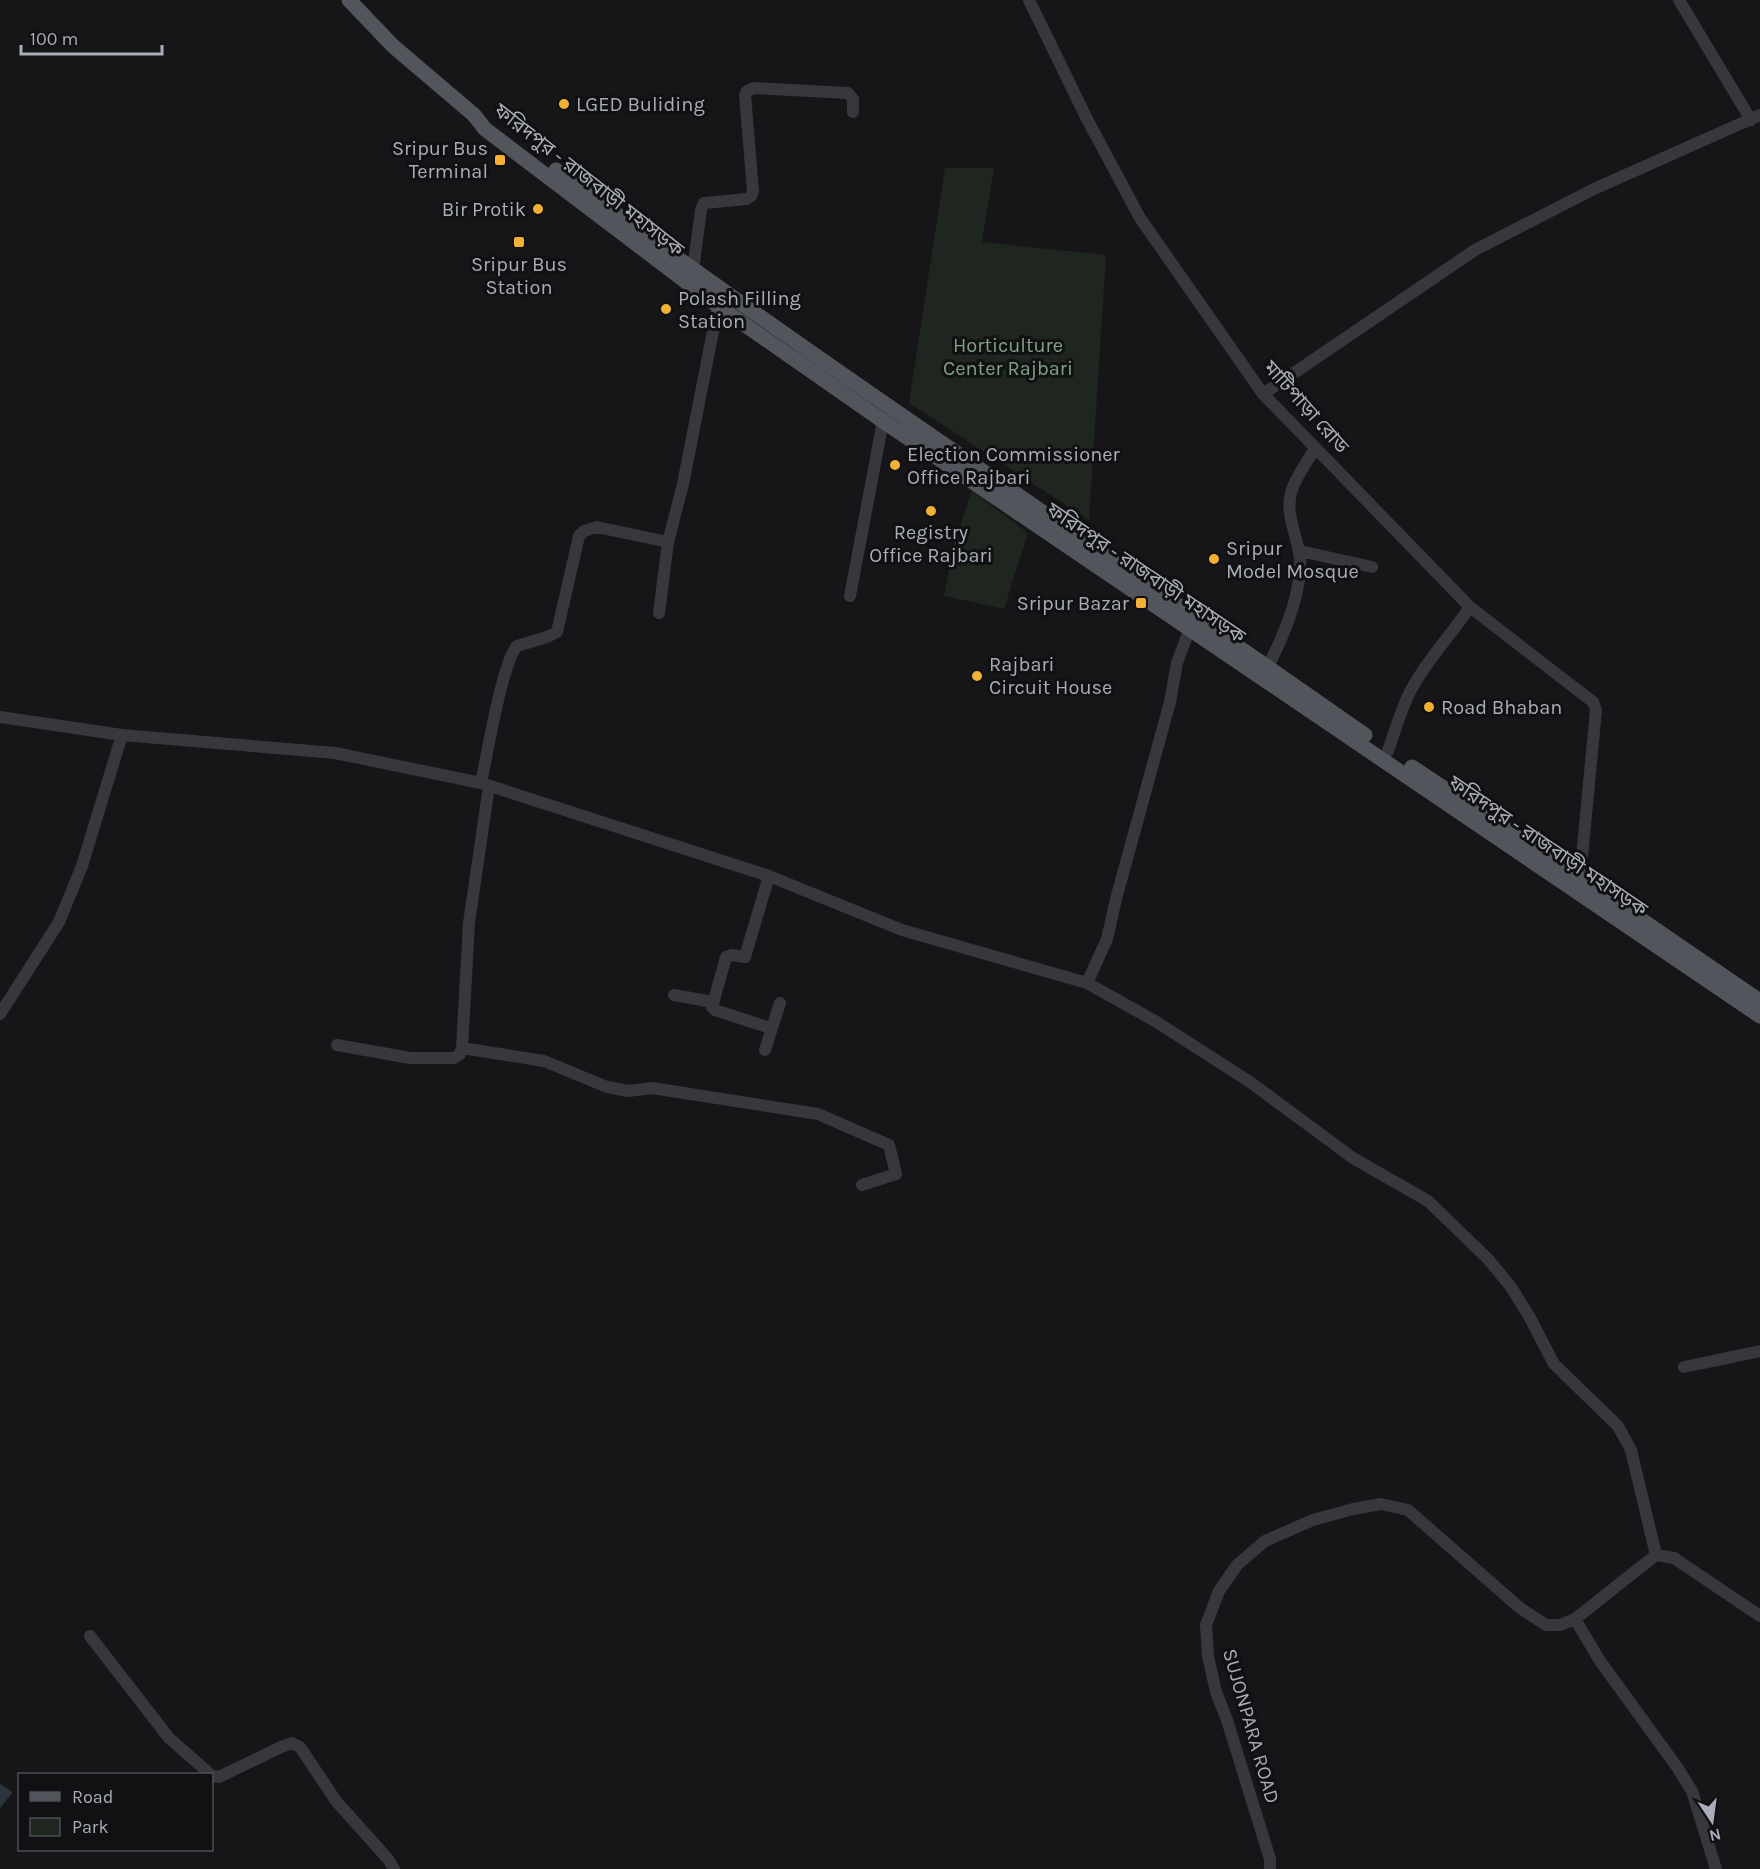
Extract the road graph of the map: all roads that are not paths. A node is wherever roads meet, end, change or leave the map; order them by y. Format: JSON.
{"nodes":[{"id":1,"x":349,"y":0,"type":"edge"},
{"id":2,"x":1029,"y":0,"type":"edge"},
{"id":3,"x":1679,"y":0,"type":"edge"},
{"id":4,"x":853,"y":112,"type":"dead end"},
{"id":5,"x":474,"y":115,"type":"junction"},
{"id":6,"x":1755,"y":117,"type":"edge"},
{"id":7,"x":693,"y":270,"type":"junction"},
{"id":8,"x":722,"y":300,"type":"junction"},
{"id":9,"x":1263,"y":394,"type":"junction"},
{"id":10,"x":883,"y":421,"type":"junction"},
{"id":11,"x":1315,"y":448,"type":"junction"},
{"id":12,"x":668,"y":542,"type":"junction"},
{"id":13,"x":1300,"y":550,"type":"junction"},
{"id":14,"x":1372,"y":567,"type":"dead end"},
{"id":15,"x":850,"y":596,"type":"dead end"},
{"id":16,"x":1470,"y":607,"type":"junction"},
{"id":17,"x":659,"y":613,"type":"dead end"},
{"id":18,"x":1190,"y":628,"type":"junction"},
{"id":19,"x":1269,"y":667,"type":"junction"},
{"id":20,"x":0,"y":717,"type":"edge"},
{"id":21,"x":123,"y":735,"type":"junction"},
{"id":22,"x":1388,"y":751,"type":"junction"},
{"id":23,"x":485,"y":784,"type":"junction"},
{"id":24,"x":769,"y":876,"type":"junction"},
{"id":25,"x":1580,"y":878,"type":"junction"},
{"id":26,"x":1087,"y":983,"type":"junction"},
{"id":27,"x":674,"y":994,"type":"dead end"},
{"id":28,"x":1760,"y":1001,"type":"edge"},
{"id":29,"x":712,"y":1002,"type":"junction"},
{"id":30,"x":780,"y":1003,"type":"dead end"},
{"id":31,"x":0,"y":1014,"type":"edge"},
{"id":32,"x":1760,"y":1016,"type":"edge"},
{"id":33,"x":770,"y":1028,"type":"junction"},
{"id":34,"x":337,"y":1045,"type":"dead end"},
{"id":35,"x":462,"y":1047,"type":"junction"},
{"id":36,"x":765,"y":1050,"type":"dead end"},
{"id":37,"x":862,"y":1185,"type":"dead end"},
{"id":38,"x":1760,"y":1351,"type":"edge"},
{"id":39,"x":1684,"y":1367,"type":"dead end"},
{"id":40,"x":1656,"y":1555,"type":"junction"},
{"id":41,"x":1760,"y":1616,"type":"edge"},
{"id":42,"x":1575,"y":1618,"type":"junction"},
{"id":43,"x":90,"y":1636,"type":"dead end"},
{"id":44,"x":209,"y":1773,"type":"edge"},
{"id":45,"x":213,"y":1776,"type":"edge"},
{"id":46,"x":394,"y":1869,"type":"edge"},
{"id":47,"x":1270,"y":1869,"type":"edge"},
{"id":48,"x":1716,"y":1869,"type":"edge"}],
"edges":[{"from":1,"to":5,"type":"main road"},
{"from":2,"to":9,"type":"street","name":"মাটিপাড়া রোড"},
{"from":3,"to":6,"type":"street"},
{"from":4,"to":7,"type":"street"},
{"from":5,"to":7,"type":"main road","name":"ফরিদপুর - রাজবাড়ী মহাসড়ক"},
{"from":5,"to":8,"type":"main road","name":"ফরিদপুর - রাজবাড়ী মহাসড়ক"},
{"from":6,"to":9,"type":"street"},
{"from":7,"to":8,"type":"main road","name":"ফরিদপুর - রাজবাড়ী মহাসড়ক"},
{"from":8,"to":10,"type":"main road","name":"ফরিদপুর - রাজবাড়ী মহাসড়ক"},
{"from":8,"to":12,"type":"street"},
{"from":8,"to":19,"type":"main road","name":"ফরিদপুর - রাজবাড়ী মহাসড়ক"},
{"from":9,"to":11,"type":"street","name":"মাটিপাড়া রোড"},
{"from":10,"to":15,"type":"street"},
{"from":10,"to":18,"type":"main road","name":"ফরিদপুর - রাজবাড়ী মহাসড়ক"},
{"from":11,"to":13,"type":"street"},
{"from":11,"to":16,"type":"street","name":"মাটিপাড়া রোড"},
{"from":12,"to":17,"type":"street"},
{"from":12,"to":23,"type":"street"},
{"from":13,"to":14,"type":"street"},
{"from":13,"to":19,"type":"street"},
{"from":16,"to":22,"type":"street"},
{"from":16,"to":25,"type":"street","name":"মাটিপাড়া রোড"},
{"from":18,"to":26,"type":"street"},
{"from":18,"to":32,"type":"main road","name":"ফরিদপুর - রাজবাড়ী মহাসড়ক"},
{"from":19,"to":22,"type":"main road","name":"ফরিদপুর - রাজবাড়ী মহাসড়ক"},
{"from":20,"to":21,"type":"street"},
{"from":21,"to":23,"type":"street"},
{"from":21,"to":31,"type":"street"},
{"from":22,"to":25,"type":"main road","name":"ফরিদপুর - রাজবাড়ী মহাসড়ক"},
{"from":23,"to":24,"type":"street"},
{"from":23,"to":35,"type":"street"},
{"from":24,"to":26,"type":"street"},
{"from":24,"to":29,"type":"street"},
{"from":25,"to":28,"type":"main road","name":"ফরিদপুর - রাজবাড়ী মহাসড়ক"},
{"from":26,"to":40,"type":"street"},
{"from":27,"to":29,"type":"street"},
{"from":29,"to":33,"type":"street"},
{"from":30,"to":33,"type":"street"},
{"from":33,"to":36,"type":"street"},
{"from":34,"to":35,"type":"street"},
{"from":35,"to":37,"type":"street"},
{"from":38,"to":39,"type":"street"},
{"from":40,"to":41,"type":"street"},
{"from":40,"to":42,"type":"street"},
{"from":42,"to":47,"type":"street","name":"SUJONPARA ROAD"},
{"from":42,"to":48,"type":"street"},
{"from":43,"to":44,"type":"street"},
{"from":45,"to":46,"type":"street"}]}
